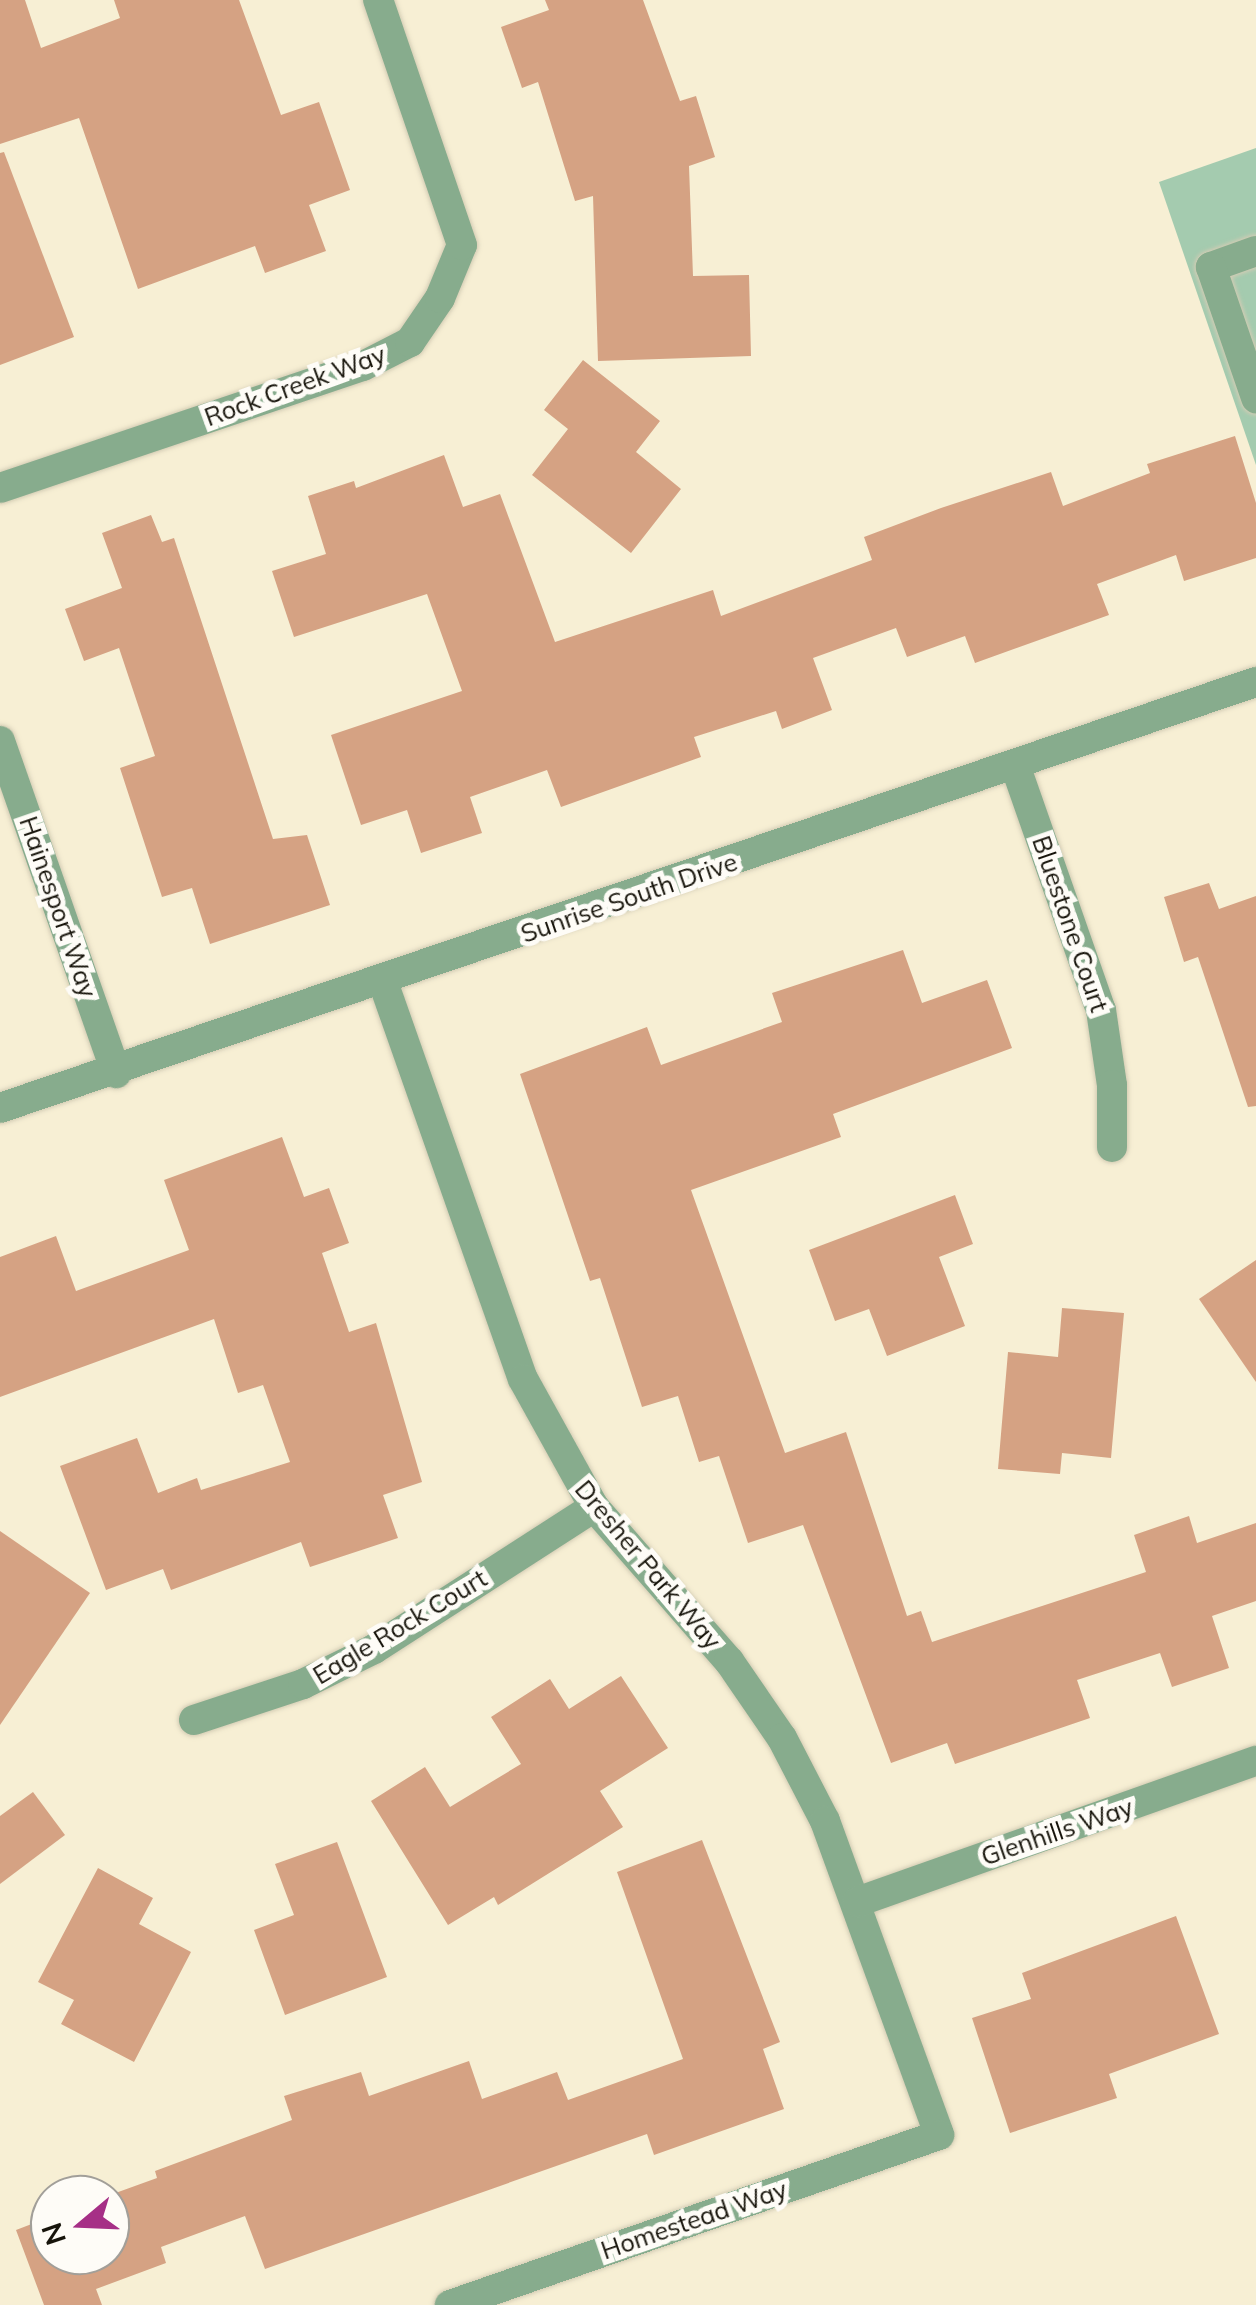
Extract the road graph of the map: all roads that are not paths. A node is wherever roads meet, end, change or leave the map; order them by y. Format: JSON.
{"nodes":[{"id":1,"x":378,"y":0,"type":"edge"},
{"id":2,"x":1256,"y":252,"type":"edge"},
{"id":3,"x":1256,"y":398,"type":"edge"},
{"id":4,"x":0,"y":488,"type":"edge"},
{"id":5,"x":1256,"y":682,"type":"edge"},
{"id":6,"x":0,"y":741,"type":"edge"},
{"id":7,"x":1014,"y":766,"type":"junction"},
{"id":8,"x":383,"y":982,"type":"junction"},
{"id":9,"x":116,"y":1073,"type":"junction"},
{"id":10,"x":0,"y":1108,"type":"edge"},
{"id":11,"x":1112,"y":1147,"type":"dead end"},
{"id":12,"x":594,"y":1506,"type":"junction"},
{"id":13,"x":194,"y":1720,"type":"dead end"},
{"id":14,"x":1256,"y":1761,"type":"edge"},
{"id":15,"x":857,"y":1902,"type":"junction"},
{"id":16,"x":939,"y":2134,"type":"joint"},
{"id":17,"x":450,"y":2305,"type":"edge"}],
"edges":[{"from":1,"to":4,"type":"street","name":"Rock Creek Way"},
{"from":2,"to":3,"type":"street"},
{"from":5,"to":7,"type":"street","name":"Sunrise South Drive"},
{"from":6,"to":9,"type":"street","name":"Hainesport Way"},
{"from":7,"to":8,"type":"street","name":"Sunrise South Drive"},
{"from":7,"to":11,"type":"street","name":"Bluestone Court"},
{"from":8,"to":9,"type":"street","name":"Sunrise South Drive"},
{"from":8,"to":12,"type":"street","name":"Dresher Park Way"},
{"from":9,"to":10,"type":"street","name":"Sunrise South Drive"},
{"from":12,"to":13,"type":"street","name":"Eagle Rock Court"},
{"from":12,"to":15,"type":"street","name":"Dresher Park Way"},
{"from":14,"to":15,"type":"street","name":"Glenhills Way"},
{"from":15,"to":16,"type":"street","name":"Dresher Park Way"},
{"from":16,"to":17,"type":"street","name":"Homestead Way"}]}
